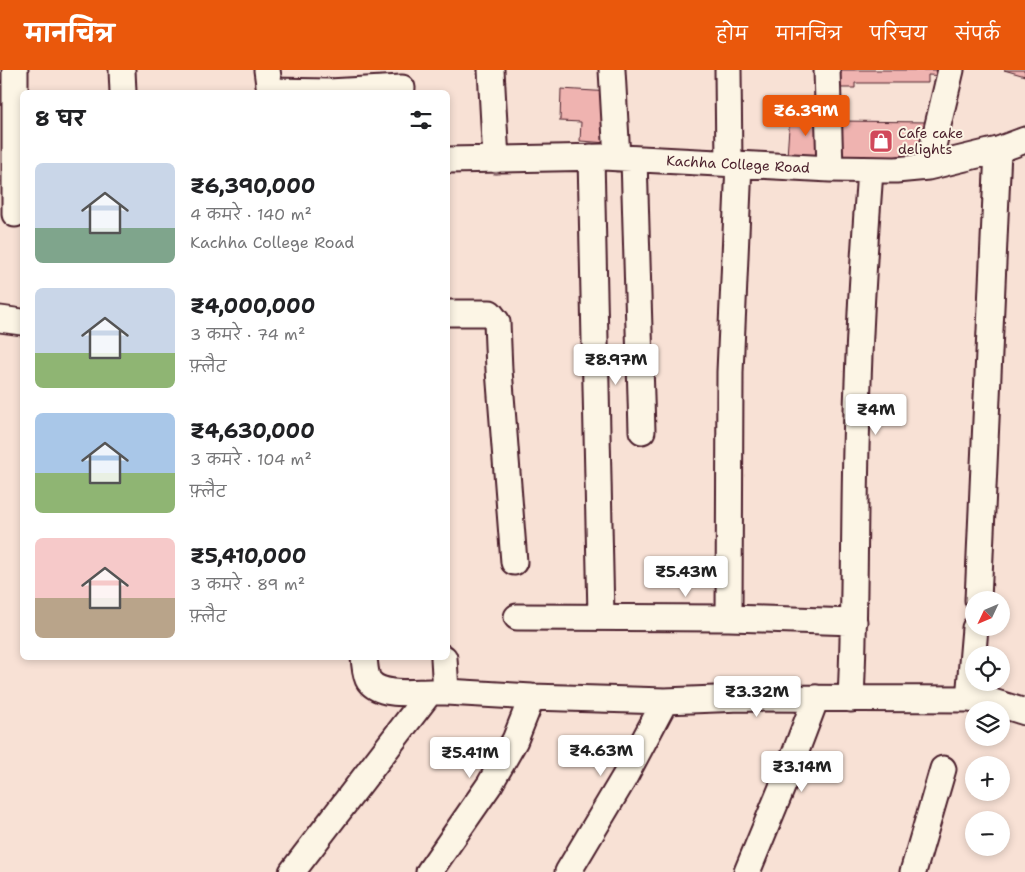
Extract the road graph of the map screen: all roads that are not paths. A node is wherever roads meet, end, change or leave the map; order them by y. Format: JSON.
{"nodes":[{"id":1,"x":15,"y":70,"type":"edge"},
{"id":2,"x":122,"y":70,"type":"edge"},
{"id":3,"x":491,"y":70,"type":"edge"},
{"id":4,"x":612,"y":70,"type":"edge"},
{"id":5,"x":728,"y":70,"type":"edge"},
{"id":6,"x":828,"y":70,"type":"edge"},
{"id":7,"x":951,"y":70,"type":"edge"},
{"id":8,"x":401,"y":83,"type":"edge"},
{"id":9,"x":269,"y":84,"type":"edge"},
{"id":10,"x":123,"y":90,"type":"edge"},
{"id":11,"x":314,"y":90,"type":"edge"},
{"id":12,"x":345,"y":90,"type":"edge"},
{"id":13,"x":1025,"y":140,"type":"edge"},
{"id":14,"x":998,"y":150,"type":"junction"},
{"id":15,"x":591,"y":157,"type":"junction"},
{"id":16,"x":625,"y":158,"type":"junction"},
{"id":17,"x":450,"y":160,"type":"edge"},
{"id":18,"x":496,"y":160,"type":"junction"},
{"id":19,"x":734,"y":164,"type":"junction"},
{"id":20,"x":928,"y":167,"type":"junction"},
{"id":21,"x":830,"y":169,"type":"junction"},
{"id":22,"x":870,"y":171,"type":"junction"},
{"id":23,"x":13,"y":214,"type":"edge"},
{"id":24,"x":450,"y":313,"type":"edge"},
{"id":25,"x":0,"y":320,"type":"edge"},
{"id":26,"x":20,"y":322,"type":"edge"},
{"id":27,"x":642,"y":431,"type":"dead end"},
{"id":28,"x":514,"y":562,"type":"dead end"},
{"id":29,"x":978,"y":591,"type":"edge"},
{"id":30,"x":600,"y":616,"type":"junction"},
{"id":31,"x":517,"y":617,"type":"dead end"},
{"id":32,"x":729,"y":618,"type":"junction"},
{"id":33,"x":854,"y":622,"type":"junction"},
{"id":34,"x":974,"y":636,"type":"edge"},
{"id":35,"x":364,"y":660,"type":"edge"},
{"id":36,"x":444,"y":660,"type":"edge"},
{"id":37,"x":438,"y":692,"type":"junction"},
{"id":38,"x":532,"y":697,"type":"junction"},
{"id":39,"x":816,"y":698,"type":"junction"},
{"id":40,"x":851,"y":699,"type":"junction"},
{"id":41,"x":969,"y":699,"type":"junction"},
{"id":42,"x":665,"y":701,"type":"junction"},
{"id":43,"x":1025,"y":712,"type":"edge"},
{"id":44,"x":943,"y":769,"type":"dead end"},
{"id":45,"x":292,"y":872,"type":"edge"},
{"id":46,"x":429,"y":872,"type":"edge"},
{"id":47,"x":568,"y":872,"type":"edge"},
{"id":48,"x":747,"y":872,"type":"edge"},
{"id":49,"x":913,"y":872,"type":"edge"}],
"edges":[{"from":1,"to":23,"type":"street"},
{"from":2,"to":10,"type":"street"},
{"from":3,"to":18,"type":"street"},
{"from":4,"to":16,"type":"street"},
{"from":5,"to":19,"type":"street"},
{"from":6,"to":21,"type":"street"},
{"from":7,"to":20,"type":"street"},
{"from":8,"to":12,"type":"street"},
{"from":9,"to":11,"type":"street"},
{"from":13,"to":14,"type":"street","name":"Kachha College Road"},
{"from":14,"to":20,"type":"street","name":"Kachha College Road"},
{"from":14,"to":29,"type":"street"},
{"from":15,"to":16,"type":"street","name":"Kachha College Road"},
{"from":15,"to":18,"type":"street","name":"Kachha College Road"},
{"from":15,"to":30,"type":"street"},
{"from":16,"to":19,"type":"street","name":"Kachha College Road"},
{"from":16,"to":27,"type":"street"},
{"from":17,"to":18,"type":"street","name":"Kachha College Road"},
{"from":19,"to":21,"type":"street","name":"Kachha College Road"},
{"from":19,"to":32,"type":"street"},
{"from":20,"to":22,"type":"street","name":"Kachha College Road"},
{"from":21,"to":22,"type":"street","name":"Kachha College Road"},
{"from":22,"to":33,"type":"street"},
{"from":24,"to":28,"type":"street"},
{"from":25,"to":26,"type":"street"},
{"from":30,"to":31,"type":"street"},
{"from":30,"to":32,"type":"street"},
{"from":32,"to":33,"type":"street"},
{"from":33,"to":40,"type":"street"},
{"from":34,"to":41,"type":"street"},
{"from":35,"to":37,"type":"street"},
{"from":36,"to":37,"type":"street"},
{"from":37,"to":38,"type":"street"},
{"from":37,"to":45,"type":"street"},
{"from":38,"to":42,"type":"street"},
{"from":38,"to":46,"type":"street"},
{"from":39,"to":40,"type":"street"},
{"from":39,"to":42,"type":"street"},
{"from":39,"to":48,"type":"street"},
{"from":40,"to":41,"type":"street"},
{"from":41,"to":43,"type":"street"},
{"from":42,"to":47,"type":"street"},
{"from":44,"to":49,"type":"street"}]}
